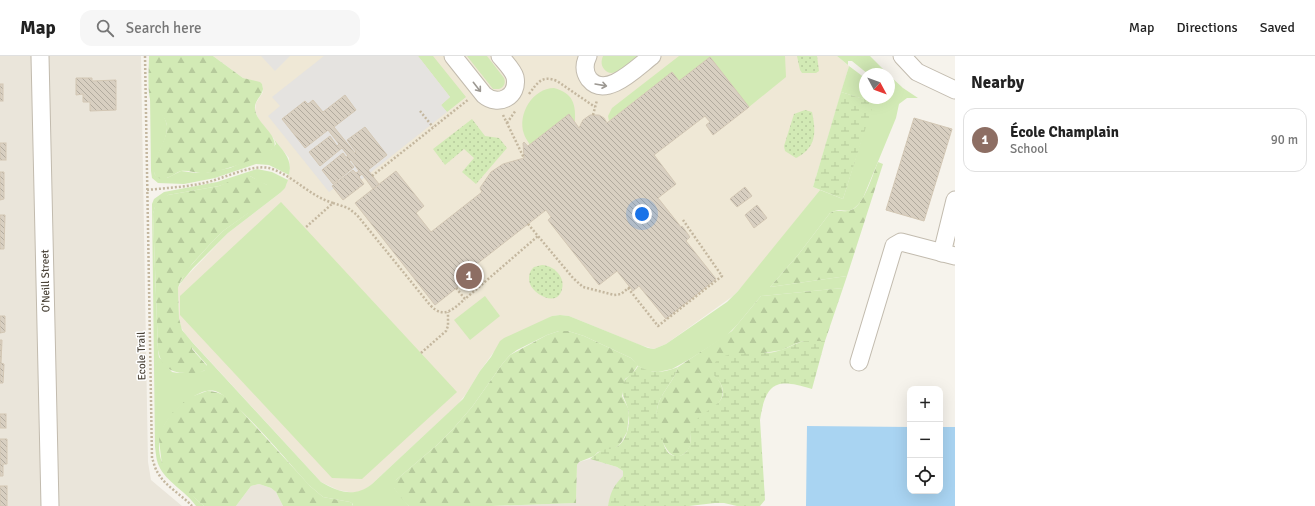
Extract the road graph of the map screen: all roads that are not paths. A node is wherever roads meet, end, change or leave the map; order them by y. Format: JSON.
{"nodes":[{"id":1,"x":40,"y":56,"type":"edge"},
{"id":2,"x":453,"y":56,"type":"edge"},
{"id":3,"x":500,"y":56,"type":"edge"},
{"id":4,"x":588,"y":56,"type":"edge"},
{"id":5,"x":652,"y":56,"type":"edge"},
{"id":6,"x":902,"y":56,"type":"edge"},
{"id":7,"x":955,"y":90,"type":"edge"},
{"id":8,"x":955,"y":200,"type":"edge"},
{"id":9,"x":948,"y":255,"type":"edge"},
{"id":10,"x":859,"y":362,"type":"dead end"},
{"id":11,"x":50,"y":506,"type":"edge"}],
"edges":[{"from":1,"to":11,"type":"street","name":"O'Neill Street"},
{"from":2,"to":3,"type":"street","one_way":true},
{"from":4,"to":5,"type":"street","one_way":true},
{"from":6,"to":7,"type":"street"},
{"from":8,"to":9,"type":"street"},
{"from":9,"to":10,"type":"street"}]}
